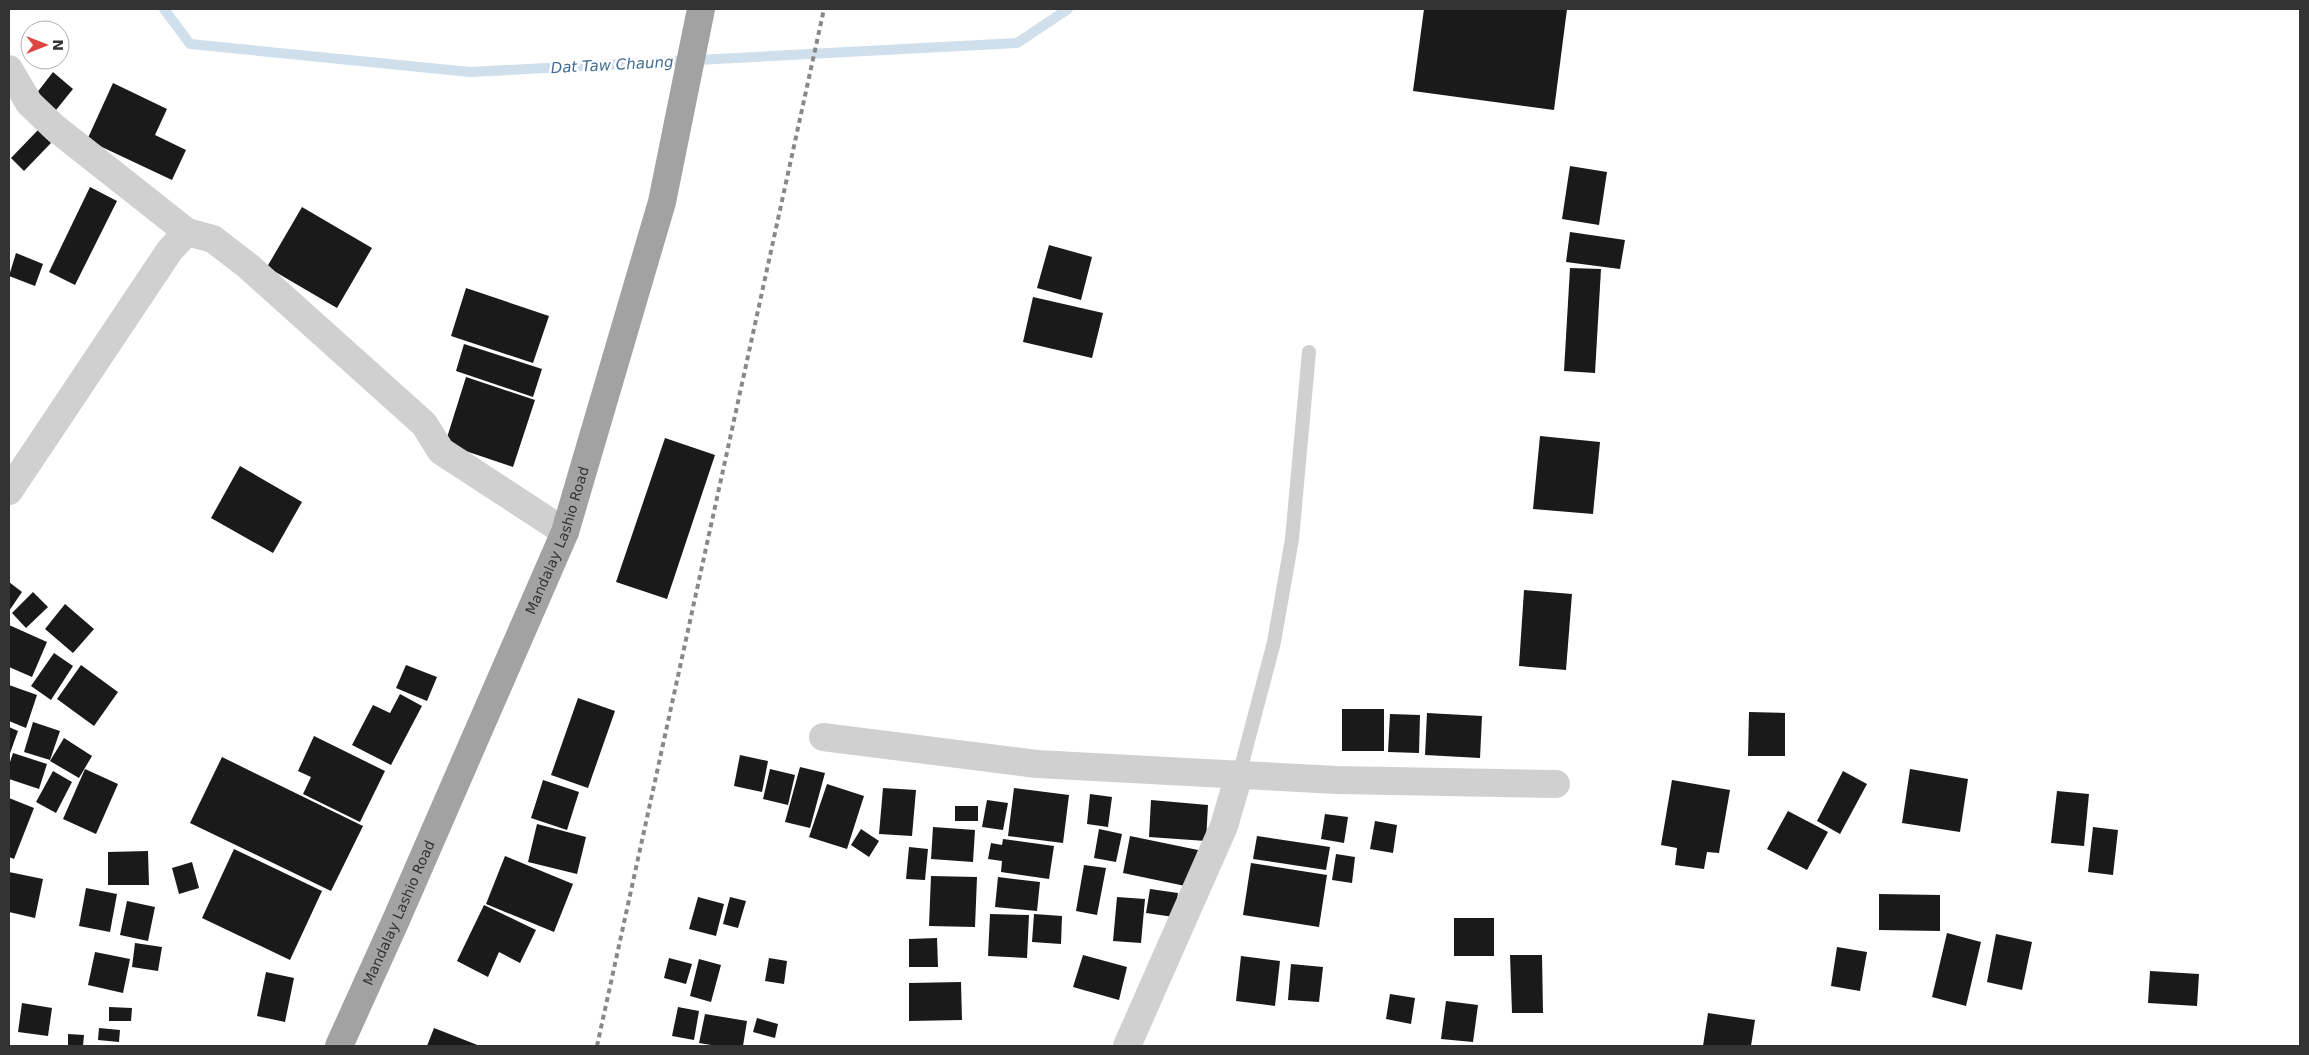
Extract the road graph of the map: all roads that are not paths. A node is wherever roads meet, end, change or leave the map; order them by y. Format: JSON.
{"nodes":[{"id":1,"x":701,"y":9,"type":"edge"},
{"id":2,"x":9,"y":69,"type":"edge"},
{"id":3,"x":187,"y":232,"type":"junction"},
{"id":4,"x":1309,"y":352,"type":"dead end"},
{"id":5,"x":9,"y":491,"type":"edge"},
{"id":6,"x":564,"y":532,"type":"junction"},
{"id":7,"x":823,"y":737,"type":"dead end"},
{"id":8,"x":1239,"y":775,"type":"junction"},
{"id":9,"x":1556,"y":784,"type":"dead end"},
{"id":10,"x":338,"y":1046,"type":"edge"},
{"id":11,"x":1127,"y":1046,"type":"edge"}],
"edges":[{"from":1,"to":6,"type":"highway","name":"Mandalay Lashio Road"},
{"from":2,"to":3,"type":"street"},
{"from":3,"to":5,"type":"street"},
{"from":3,"to":6,"type":"street"},
{"from":4,"to":8,"type":"lane"},
{"from":6,"to":10,"type":"highway","name":"Mandalay Lashio Road"},
{"from":7,"to":8,"type":"street"},
{"from":8,"to":9,"type":"street"},
{"from":8,"to":11,"type":"street"}]}
